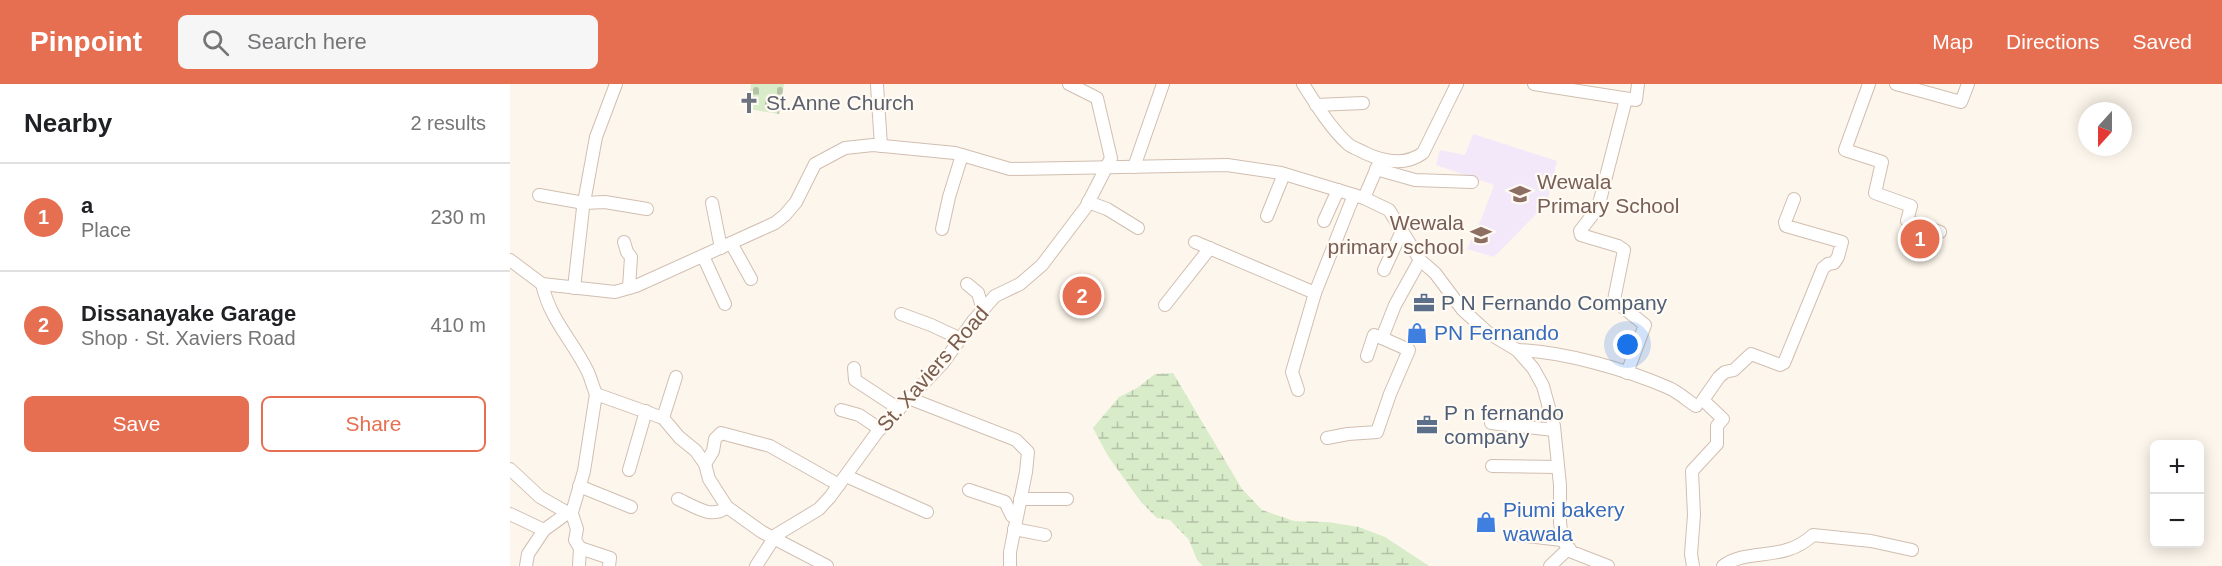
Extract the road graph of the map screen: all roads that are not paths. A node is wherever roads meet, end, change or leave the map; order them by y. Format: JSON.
{"nodes":[{"id":1,"x":616,"y":84,"type":"edge"},
{"id":2,"x":1069,"y":84,"type":"edge"},
{"id":3,"x":1163,"y":84,"type":"edge"},
{"id":4,"x":1303,"y":84,"type":"edge"},
{"id":5,"x":1457,"y":84,"type":"edge"},
{"id":6,"x":1534,"y":84,"type":"edge"},
{"id":7,"x":1638,"y":84,"type":"edge"},
{"id":8,"x":1869,"y":84,"type":"edge"},
{"id":9,"x":1896,"y":84,"type":"edge"},
{"id":10,"x":1968,"y":84,"type":"edge"},
{"id":11,"x":878,"y":85,"type":"edge"},
{"id":12,"x":1626,"y":99,"type":"junction"},
{"id":13,"x":1363,"y":102,"type":"dead end"},
{"id":14,"x":1316,"y":105,"type":"junction"},
{"id":15,"x":881,"y":146,"type":"junction"},
{"id":16,"x":962,"y":155,"type":"junction"},
{"id":17,"x":1378,"y":164,"type":"junction"},
{"id":18,"x":1134,"y":167,"type":"junction"},
{"id":19,"x":1104,"y":168,"type":"junction"},
{"id":20,"x":1284,"y":174,"type":"junction"},
{"id":21,"x":1472,"y":182,"type":"dead end"},
{"id":22,"x":1338,"y":190,"type":"junction"},
{"id":23,"x":539,"y":195,"type":"dead end"},
{"id":24,"x":1359,"y":196,"type":"junction"},
{"id":25,"x":1794,"y":199,"type":"dead end"},
{"id":26,"x":1088,"y":202,"type":"junction"},
{"id":27,"x":584,"y":203,"type":"junction"},
{"id":28,"x":712,"y":203,"type":"dead end"},
{"id":29,"x":647,"y":209,"type":"dead end"},
{"id":30,"x":1267,"y":216,"type":"dead end"},
{"id":31,"x":1324,"y":221,"type":"dead end"},
{"id":32,"x":1138,"y":228,"type":"dead end"},
{"id":33,"x":942,"y":229,"type":"dead end"},
{"id":34,"x":1402,"y":231,"type":"junction"},
{"id":35,"x":1940,"y":232,"type":"dead end"},
{"id":36,"x":624,"y":242,"type":"dead end"},
{"id":37,"x":1195,"y":243,"type":"dead end"},
{"id":38,"x":726,"y":246,"type":"junction"},
{"id":39,"x":1210,"y":248,"type":"junction"},
{"id":40,"x":703,"y":256,"type":"junction"},
{"id":41,"x":510,"y":260,"type":"edge"},
{"id":42,"x":1420,"y":260,"type":"junction"},
{"id":43,"x":1384,"y":270,"type":"dead end"},
{"id":44,"x":751,"y":279,"type":"dead end"},
{"id":45,"x":542,"y":284,"type":"junction"},
{"id":46,"x":968,"y":284,"type":"dead end"},
{"id":47,"x":574,"y":288,"type":"junction"},
{"id":48,"x":629,"y":288,"type":"junction"},
{"id":49,"x":1315,"y":293,"type":"junction"},
{"id":50,"x":725,"y":304,"type":"dead end"},
{"id":51,"x":1165,"y":304,"type":"dead end"},
{"id":52,"x":983,"y":310,"type":"junction"},
{"id":53,"x":901,"y":314,"type":"dead end"},
{"id":54,"x":1382,"y":338,"type":"junction"},
{"id":55,"x":961,"y":339,"type":"junction"},
{"id":56,"x":1517,"y":350,"type":"junction"},
{"id":57,"x":1367,"y":356,"type":"dead end"},
{"id":58,"x":854,"y":368,"type":"dead end"},
{"id":59,"x":1627,"y":373,"type":"junction"},
{"id":60,"x":675,"y":377,"type":"dead end"},
{"id":61,"x":1298,"y":390,"type":"dead end"},
{"id":62,"x":596,"y":394,"type":"junction"},
{"id":63,"x":911,"y":399,"type":"junction"},
{"id":64,"x":1696,"y":406,"type":"dead end"},
{"id":65,"x":841,"y":410,"type":"dead end"},
{"id":66,"x":646,"y":411,"type":"junction"},
{"id":67,"x":898,"y":411,"type":"junction"},
{"id":68,"x":663,"y":418,"type":"junction"},
{"id":69,"x":1491,"y":423,"type":"dead end"},
{"id":70,"x":880,"y":429,"type":"junction"},
{"id":71,"x":1554,"y":430,"type":"junction"},
{"id":72,"x":1328,"y":438,"type":"dead end"},
{"id":73,"x":705,"y":464,"type":"junction"},
{"id":74,"x":1492,"y":466,"type":"dead end"},
{"id":75,"x":1558,"y":467,"type":"junction"},
{"id":76,"x":510,"y":469,"type":"edge"},
{"id":77,"x":629,"y":470,"type":"dead end"},
{"id":78,"x":843,"y":481,"type":"junction"},
{"id":79,"x":579,"y":486,"type":"junction"},
{"id":80,"x":969,"y":490,"type":"dead end"},
{"id":81,"x":678,"y":499,"type":"dead end"},
{"id":82,"x":1020,"y":499,"type":"junction"},
{"id":83,"x":1067,"y":499,"type":"dead end"},
{"id":84,"x":631,"y":507,"type":"dead end"},
{"id":85,"x":727,"y":507,"type":"junction"},
{"id":86,"x":569,"y":512,"type":"junction"},
{"id":87,"x":927,"y":512,"type":"dead end"},
{"id":88,"x":510,"y":514,"type":"edge"},
{"id":89,"x":1015,"y":524,"type":"junction"},
{"id":90,"x":544,"y":530,"type":"junction"},
{"id":91,"x":1045,"y":535,"type":"dead end"},
{"id":92,"x":1518,"y":535,"type":"dead end"},
{"id":93,"x":774,"y":538,"type":"junction"},
{"id":94,"x":1565,"y":544,"type":"junction"},
{"id":95,"x":580,"y":548,"type":"junction"},
{"id":96,"x":1912,"y":550,"type":"dead end"},
{"id":97,"x":526,"y":566,"type":"edge"},
{"id":98,"x":579,"y":566,"type":"edge"},
{"id":99,"x":609,"y":566,"type":"edge"},
{"id":100,"x":756,"y":566,"type":"edge"},
{"id":101,"x":827,"y":566,"type":"edge"},
{"id":102,"x":1010,"y":566,"type":"edge"},
{"id":103,"x":1550,"y":566,"type":"edge"},
{"id":104,"x":1608,"y":566,"type":"edge"},
{"id":105,"x":1693,"y":566,"type":"edge"},
{"id":106,"x":1722,"y":566,"type":"edge"}],
"edges":[{"from":1,"to":27,"type":"street"},
{"from":2,"to":19,"type":"street","name":"St. Xaviers Road"},
{"from":3,"to":18,"type":"street"},
{"from":4,"to":14,"type":"street"},
{"from":5,"to":17,"type":"street"},
{"from":6,"to":12,"type":"street"},
{"from":7,"to":12,"type":"street"},
{"from":8,"to":35,"type":"street"},
{"from":9,"to":10,"type":"street"},
{"from":11,"to":15,"type":"street"},
{"from":12,"to":59,"type":"street"},
{"from":13,"to":14,"type":"street"},
{"from":14,"to":17,"type":"street"},
{"from":15,"to":16,"type":"street"},
{"from":15,"to":38,"type":"street"},
{"from":16,"to":19,"type":"street"},
{"from":16,"to":33,"type":"street"},
{"from":17,"to":21,"type":"street"},
{"from":17,"to":24,"type":"street"},
{"from":18,"to":19,"type":"street"},
{"from":18,"to":20,"type":"street"},
{"from":19,"to":26,"type":"street","name":"St. Xaviers Road"},
{"from":20,"to":22,"type":"street"},
{"from":20,"to":30,"type":"street"},
{"from":22,"to":24,"type":"street"},
{"from":22,"to":31,"type":"street"},
{"from":23,"to":27,"type":"street"},
{"from":24,"to":34,"type":"street"},
{"from":24,"to":49,"type":"street"},
{"from":25,"to":105,"type":"street"},
{"from":26,"to":32,"type":"street"},
{"from":26,"to":52,"type":"street","name":"St. Xaviers Road"},
{"from":27,"to":29,"type":"street"},
{"from":27,"to":47,"type":"street"},
{"from":28,"to":38,"type":"street"},
{"from":34,"to":42,"type":"street"},
{"from":34,"to":43,"type":"street"},
{"from":36,"to":48,"type":"street"},
{"from":37,"to":39,"type":"street"},
{"from":38,"to":40,"type":"street"},
{"from":38,"to":44,"type":"street"},
{"from":39,"to":49,"type":"street"},
{"from":39,"to":51,"type":"street"},
{"from":40,"to":48,"type":"street"},
{"from":40,"to":50,"type":"street"},
{"from":41,"to":45,"type":"street"},
{"from":42,"to":54,"type":"street"},
{"from":42,"to":56,"type":"street"},
{"from":45,"to":47,"type":"street"},
{"from":45,"to":62,"type":"street"},
{"from":46,"to":52,"type":"street"},
{"from":47,"to":48,"type":"street"},
{"from":49,"to":61,"type":"street"},
{"from":52,"to":55,"type":"street","name":"St. Xaviers Road"},
{"from":53,"to":55,"type":"street"},
{"from":54,"to":57,"type":"street"},
{"from":54,"to":72,"type":"street"},
{"from":55,"to":63,"type":"street","name":"St. Xaviers Road"},
{"from":56,"to":59,"type":"street"},
{"from":56,"to":71,"type":"street"},
{"from":58,"to":67,"type":"street"},
{"from":59,"to":64,"type":"street"},
{"from":60,"to":68,"type":"street"},
{"from":62,"to":66,"type":"street"},
{"from":62,"to":79,"type":"street"},
{"from":63,"to":67,"type":"street","name":"St. Xaviers Road"},
{"from":63,"to":82,"type":"street"},
{"from":65,"to":70,"type":"street"},
{"from":66,"to":68,"type":"street"},
{"from":66,"to":77,"type":"street"},
{"from":67,"to":70,"type":"street","name":"St. Xaviers Road"},
{"from":68,"to":73,"type":"street"},
{"from":69,"to":71,"type":"street"},
{"from":70,"to":78,"type":"street","name":"St. Xaviers Road"},
{"from":71,"to":75,"type":"street"},
{"from":73,"to":78,"type":"street"},
{"from":73,"to":85,"type":"street"},
{"from":74,"to":75,"type":"street"},
{"from":75,"to":94,"type":"street"},
{"from":76,"to":86,"type":"street"},
{"from":78,"to":87,"type":"street"},
{"from":78,"to":93,"type":"street","name":"St. Xaviers Road"},
{"from":79,"to":84,"type":"street"},
{"from":79,"to":86,"type":"street"},
{"from":80,"to":89,"type":"street"},
{"from":81,"to":85,"type":"street"},
{"from":82,"to":83,"type":"street"},
{"from":82,"to":89,"type":"street"},
{"from":85,"to":93,"type":"street"},
{"from":86,"to":90,"type":"street"},
{"from":86,"to":95,"type":"street"},
{"from":88,"to":90,"type":"street"},
{"from":89,"to":91,"type":"street"},
{"from":89,"to":102,"type":"street"},
{"from":90,"to":97,"type":"street"},
{"from":92,"to":94,"type":"street"},
{"from":93,"to":100,"type":"street","name":"St. Xaviers Road"},
{"from":93,"to":101,"type":"street"},
{"from":94,"to":103,"type":"street"},
{"from":94,"to":104,"type":"street"},
{"from":95,"to":98,"type":"street"},
{"from":95,"to":99,"type":"street"},
{"from":96,"to":106,"type":"street"}]}
